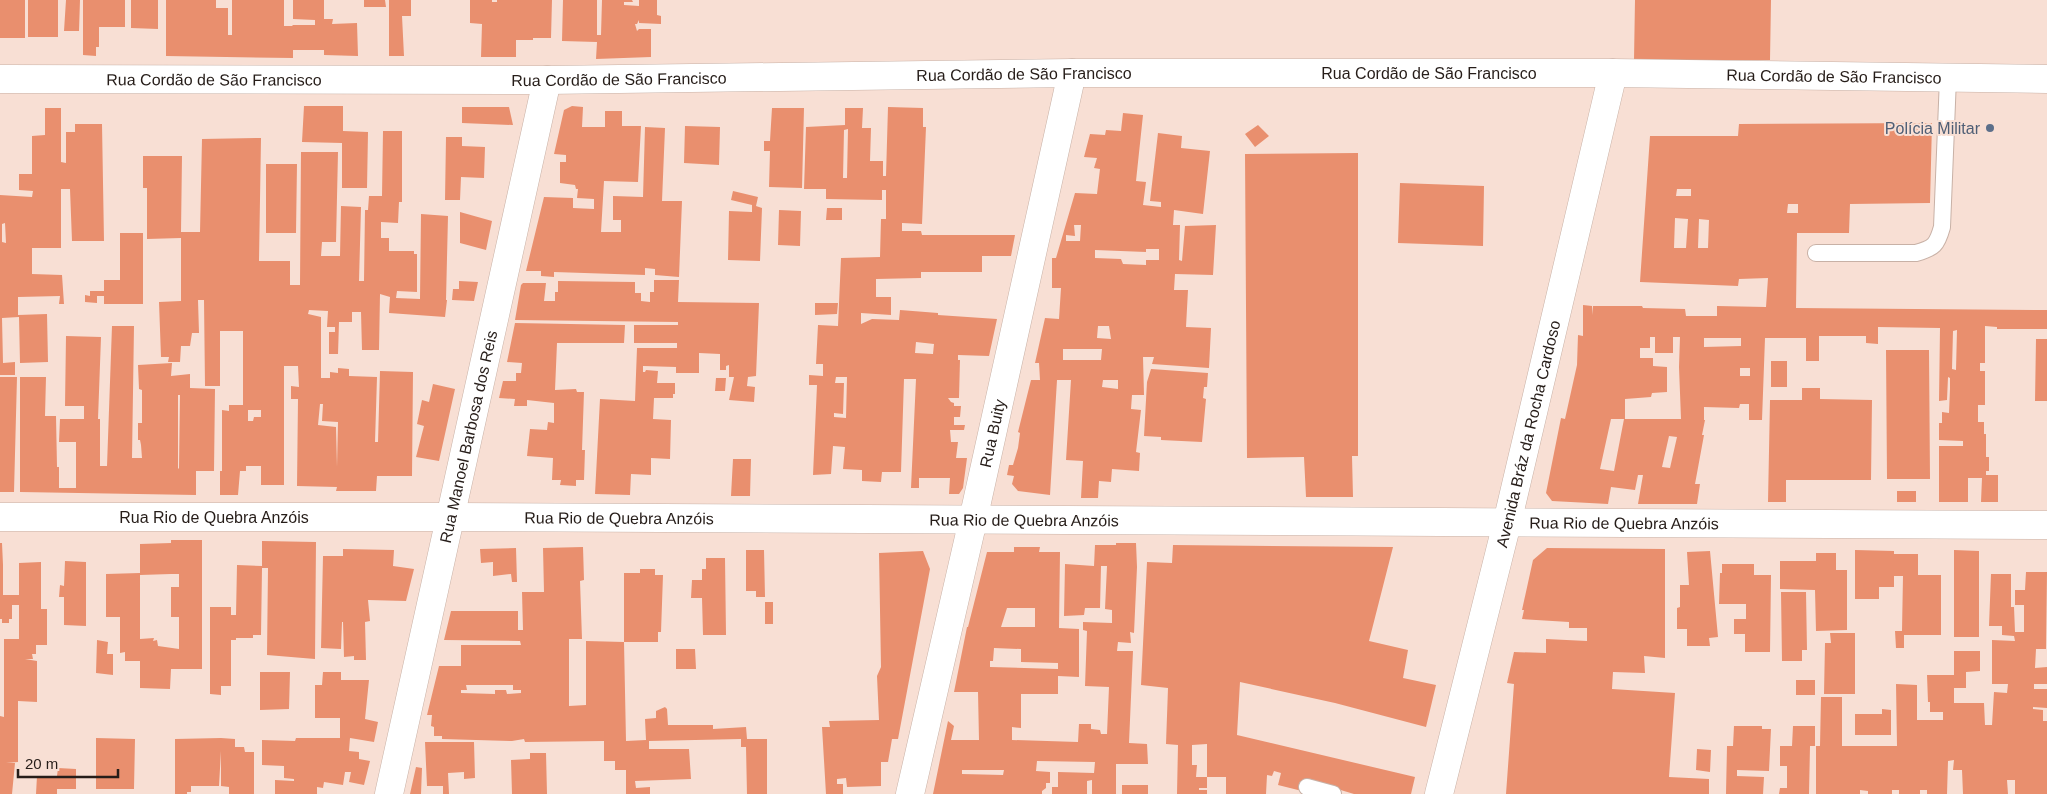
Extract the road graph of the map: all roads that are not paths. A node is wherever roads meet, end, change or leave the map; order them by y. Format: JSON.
{"nodes":[{"id":1,"x":1072,"y":72,"type":"junction"},
{"id":2,"x":1613,"y":73,"type":"junction"},
{"id":3,"x":1948,"y":78,"type":"junction"},
{"id":4,"x":0,"y":79,"type":"edge"},
{"id":5,"x":2047,"y":79,"type":"edge"},
{"id":6,"x":548,"y":80,"type":"junction"},
{"id":7,"x":1816,"y":253,"type":"dead end"},
{"id":8,"x":0,"y":517,"type":"edge"},
{"id":9,"x":450,"y":517,"type":"junction"},
{"id":10,"x":973,"y":520,"type":"junction"},
{"id":11,"x":1507,"y":523,"type":"junction"},
{"id":12,"x":2047,"y":525,"type":"edge"},
{"id":13,"x":1307,"y":787,"type":"dead end"},
{"id":14,"x":389,"y":794,"type":"edge"},
{"id":15,"x":910,"y":794,"type":"edge"},
{"id":16,"x":1333,"y":794,"type":"edge"},
{"id":17,"x":1439,"y":794,"type":"edge"}],
"edges":[{"from":1,"to":2,"type":"street","name":"Rua Cordão de São Francisco"},
{"from":1,"to":6,"type":"street","name":"Rua Cordão de São Francisco"},
{"from":1,"to":10,"type":"street","name":"Rua Buity"},
{"from":2,"to":3,"type":"street","name":"Rua Cordão de São Francisco"},
{"from":2,"to":11,"type":"street","name":"Avenida Bráz da Rocha Cardoso"},
{"from":3,"to":5,"type":"street","name":"Rua Cordão de São Francisco"},
{"from":3,"to":7,"type":"lane"},
{"from":4,"to":6,"type":"street","name":"Rua Cordão de São Francisco"},
{"from":6,"to":9,"type":"street","name":"Rua Manoel Barbosa dos Reis"},
{"from":8,"to":9,"type":"street","name":"Rua Rio de Quebra Anzóis"},
{"from":9,"to":10,"type":"street","name":"Rua Rio de Quebra Anzóis"},
{"from":9,"to":14,"type":"street","name":"Rua Manoel Barbosa dos Reis"},
{"from":10,"to":11,"type":"street","name":"Rua Rio de Quebra Anzóis"},
{"from":10,"to":15,"type":"street","name":"Rua Buity"},
{"from":11,"to":12,"type":"street","name":"Rua Rio de Quebra Anzóis"},
{"from":11,"to":17,"type":"street","name":"Avenida Bráz da Rocha Cardoso"},
{"from":13,"to":16,"type":"lane"}]}
